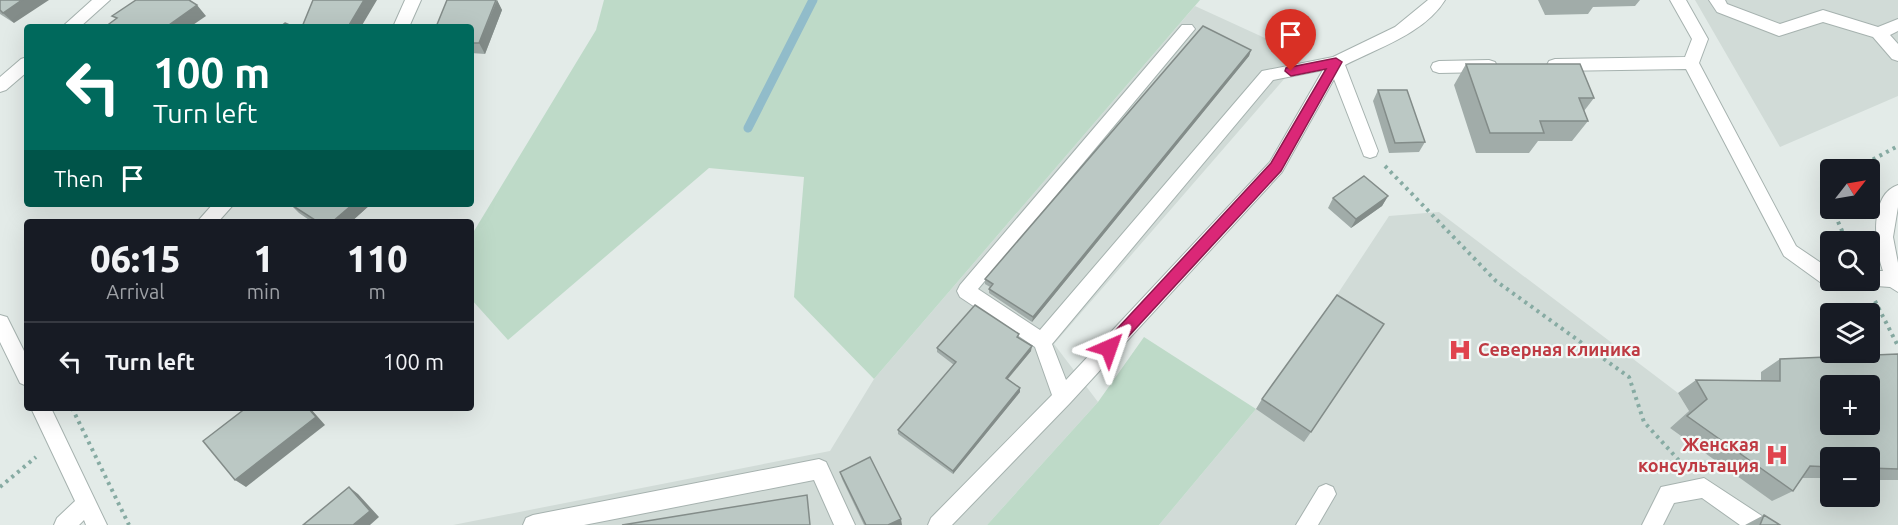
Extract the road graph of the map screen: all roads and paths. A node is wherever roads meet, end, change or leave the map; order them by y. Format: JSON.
{"nodes":[{"id":1,"x":102,"y":0,"type":"edge"},
{"id":2,"x":413,"y":0,"type":"edge"},
{"id":3,"x":1437,"y":0,"type":"edge"},
{"id":4,"x":1678,"y":0,"type":"edge"},
{"id":5,"x":1717,"y":0,"type":"edge"},
{"id":6,"x":74,"y":24,"type":"edge"},
{"id":7,"x":402,"y":24,"type":"edge"},
{"id":8,"x":1898,"y":25,"type":"edge"},
{"id":9,"x":1187,"y":29,"type":"dead end"},
{"id":10,"x":1879,"y":33,"type":"junction"},
{"id":11,"x":1898,"y":55,"type":"edge"},
{"id":12,"x":1336,"y":62,"type":"junction"},
{"id":13,"x":1691,"y":63,"type":"junction"},
{"id":14,"x":1535,"y":65,"type":"edge"},
{"id":15,"x":24,"y":66,"type":"edge"},
{"id":16,"x":1499,"y":66,"type":"edge"},
{"id":17,"x":1439,"y":67,"type":"dead end"},
{"id":18,"x":0,"y":86,"type":"edge"},
{"id":19,"x":1898,"y":146,"type":"edge"},
{"id":20,"x":1370,"y":150,"type":"joint"},
{"id":21,"x":1874,"y":159,"type":"edge"},
{"id":22,"x":1898,"y":192,"type":"edge"},
{"id":23,"x":222,"y":207,"type":"edge"},
{"id":24,"x":209,"y":219,"type":"edge"},
{"id":25,"x":1820,"y":273,"type":"edge"},
{"id":26,"x":1880,"y":280,"type":"edge"},
{"id":27,"x":1897,"y":281,"type":"edge"},
{"id":28,"x":1874,"y":299,"type":"dead end"},
{"id":29,"x":0,"y":323,"type":"edge"},
{"id":30,"x":1042,"y":342,"type":"junction"},
{"id":31,"x":1898,"y":346,"type":"edge"},
{"id":32,"x":24,"y":371,"type":"edge"},
{"id":33,"x":1063,"y":397,"type":"junction"},
{"id":34,"x":42,"y":411,"type":"edge"},
{"id":35,"x":73,"y":411,"type":"edge"},
{"id":36,"x":56,"y":440,"type":"junction"},
{"id":37,"x":0,"y":487,"type":"edge"},
{"id":38,"x":1704,"y":488,"type":"junction"},
{"id":39,"x":1326,"y":494,"type":"dead end"},
{"id":40,"x":87,"y":504,"type":"junction"},
{"id":41,"x":64,"y":525,"type":"edge"},
{"id":42,"x":97,"y":525,"type":"edge"},
{"id":43,"x":129,"y":525,"type":"edge"},
{"id":44,"x":533,"y":525,"type":"edge"},
{"id":45,"x":845,"y":525,"type":"edge"},
{"id":46,"x":938,"y":525,"type":"edge"},
{"id":47,"x":1306,"y":525,"type":"edge"},
{"id":48,"x":1652,"y":525,"type":"edge"},
{"id":49,"x":1758,"y":525,"type":"edge"}],
"edges":[{"from":1,"to":6,"type":"street"},
{"from":2,"to":7,"type":"street"},
{"from":3,"to":12,"type":"street"},
{"from":4,"to":13,"type":"street"},
{"from":5,"to":10,"type":"street"},
{"from":8,"to":10,"type":"street"},
{"from":9,"to":30,"type":"street"},
{"from":10,"to":11,"type":"street"},
{"from":12,"to":20,"type":"street"},
{"from":12,"to":30,"type":"street"},
{"from":12,"to":33,"type":"street"},
{"from":13,"to":14,"type":"street"},
{"from":13,"to":25,"type":"street"},
{"from":15,"to":18,"type":"street"},
{"from":16,"to":17,"type":"street"},
{"from":19,"to":21,"type":"path"},
{"from":20,"to":38,"type":"path"},
{"from":22,"to":27,"type":"street"},
{"from":23,"to":24,"type":"street"},
{"from":26,"to":27,"type":"street"},
{"from":28,"to":31,"type":"path"},
{"from":29,"to":32,"type":"street"},
{"from":30,"to":33,"type":"street"},
{"from":33,"to":46,"type":"street"},
{"from":34,"to":36,"type":"street"},
{"from":35,"to":43,"type":"path"},
{"from":36,"to":37,"type":"path"},
{"from":36,"to":40,"type":"street"},
{"from":38,"to":48,"type":"street"},
{"from":38,"to":49,"type":"street"},
{"from":39,"to":47,"type":"street"},
{"from":40,"to":41,"type":"street"},
{"from":40,"to":42,"type":"street"},
{"from":44,"to":45,"type":"street"}]}
